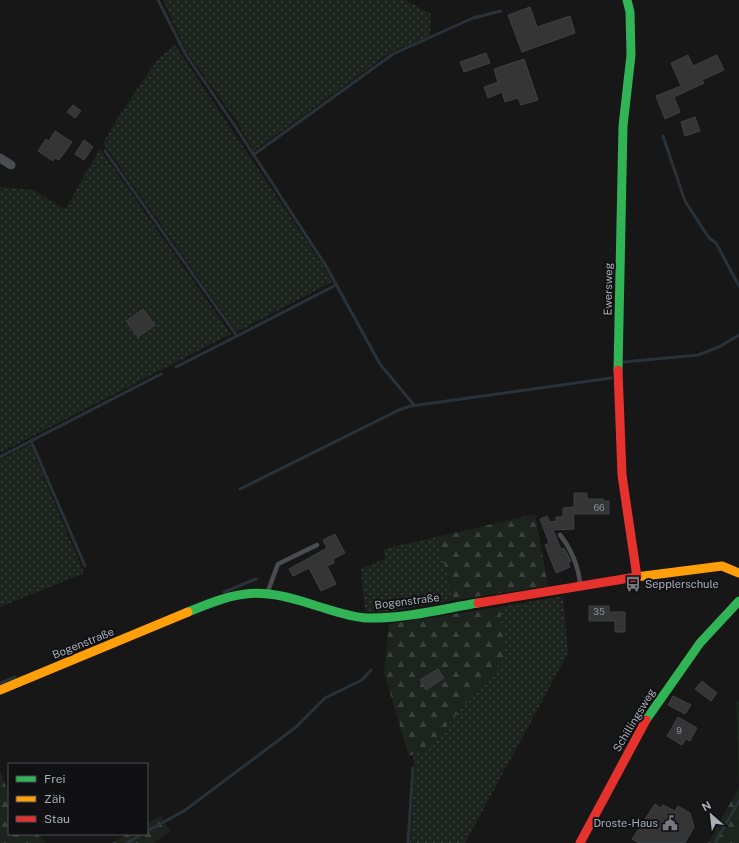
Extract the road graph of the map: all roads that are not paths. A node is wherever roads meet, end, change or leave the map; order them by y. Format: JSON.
{"nodes":[{"id":1,"x":627,"y":0,"type":"edge"},
{"id":2,"x":0,"y":158,"type":"edge"},
{"id":3,"x":11,"y":165,"type":"dead end"},
{"id":4,"x":560,"y":535,"type":"dead end"},
{"id":5,"x":317,"y":545,"type":"dead end"},
{"id":6,"x":739,"y":573,"type":"edge"},
{"id":7,"x":637,"y":578,"type":"junction"},
{"id":8,"x":581,"y":587,"type":"junction"},
{"id":9,"x":267,"y":593,"type":"junction"},
{"id":10,"x":739,"y":601,"type":"edge"},
{"id":11,"x":0,"y":690,"type":"edge"},
{"id":12,"x":580,"y":843,"type":"edge"}],
"edges":[{"from":1,"to":7,"type":"street","name":"Ewersweg"},
{"from":2,"to":3,"type":"street"},
{"from":4,"to":8,"type":"lane"},
{"from":5,"to":9,"type":"lane"},
{"from":6,"to":7,"type":"street","name":"Bogenstraße"},
{"from":7,"to":8,"type":"street","name":"Bogenstraße"},
{"from":8,"to":9,"type":"street","name":"Bogenstraße"},
{"from":9,"to":11,"type":"street","name":"Bogenstraße"},
{"from":10,"to":12,"type":"street","name":"Schillingsweg"}]}
